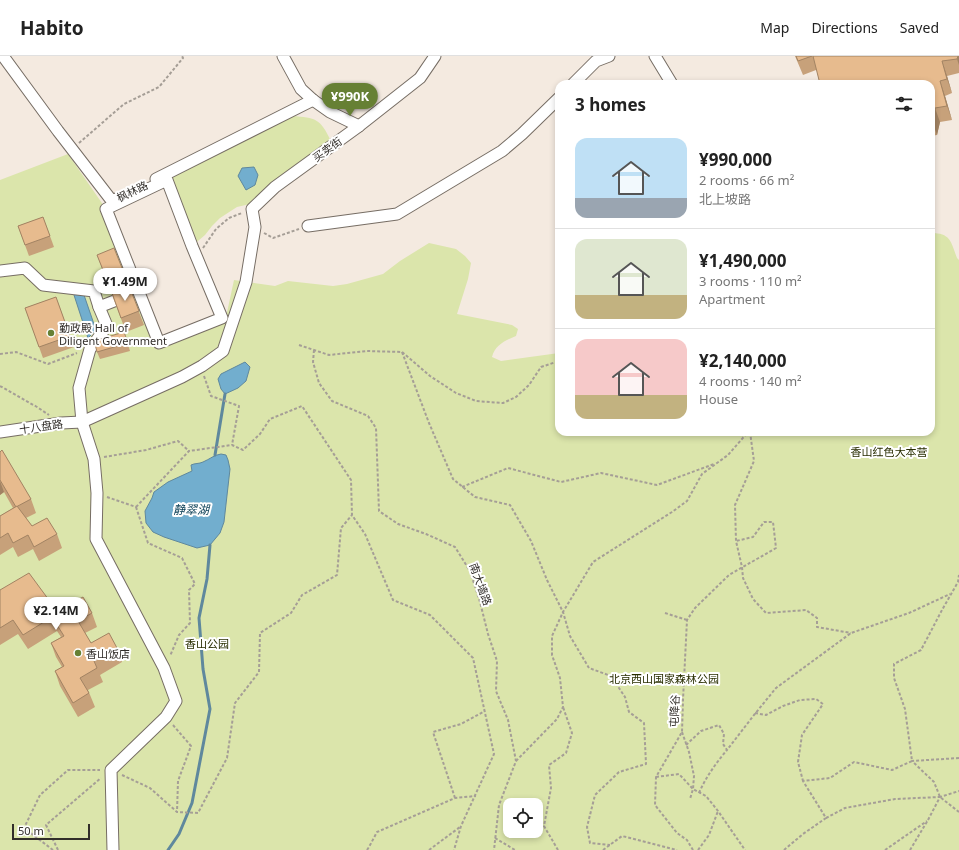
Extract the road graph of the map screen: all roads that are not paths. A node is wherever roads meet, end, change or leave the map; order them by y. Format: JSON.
{"nodes":[{"id":1,"x":3,"y":56,"type":"edge"},
{"id":2,"x":283,"y":56,"type":"edge"},
{"id":3,"x":435,"y":56,"type":"edge"},
{"id":4,"x":610,"y":56,"type":"edge"},
{"id":5,"x":655,"y":56,"type":"edge"},
{"id":6,"x":577,"y":80,"type":"edge"},
{"id":7,"x":670,"y":80,"type":"edge"},
{"id":8,"x":314,"y":100,"type":"junction"},
{"id":9,"x":555,"y":102,"type":"edge"},
{"id":10,"x":359,"y":126,"type":"junction"},
{"id":11,"x":308,"y":226,"type":"road end"},
{"id":12,"x":0,"y":271,"type":"edge"},
{"id":13,"x":139,"y":291,"type":"junction"},
{"id":14,"x":99,"y":307,"type":"junction"},
{"id":15,"x":82,"y":422,"type":"junction"},
{"id":16,"x":0,"y":432,"type":"edge"},
{"id":17,"x":113,"y":850,"type":"edge"}],
"edges":[{"from":1,"to":8,"type":"street","name":"枫林路"},
{"from":2,"to":8,"type":"street"},
{"from":3,"to":10,"type":"street","name":"买卖街"},
{"from":4,"to":6,"type":"street"},
{"from":5,"to":7,"type":"street"},
{"from":8,"to":10,"type":"street"},
{"from":9,"to":11,"type":"street"},
{"from":10,"to":15,"type":"street","name":"买卖街"},
{"from":12,"to":14,"type":"street"},
{"from":13,"to":13,"type":"street"},
{"from":13,"to":14,"type":"street"},
{"from":14,"to":15,"type":"street"},
{"from":15,"to":16,"type":"street","name":"十八盘路"},
{"from":15,"to":17,"type":"street"}]}
